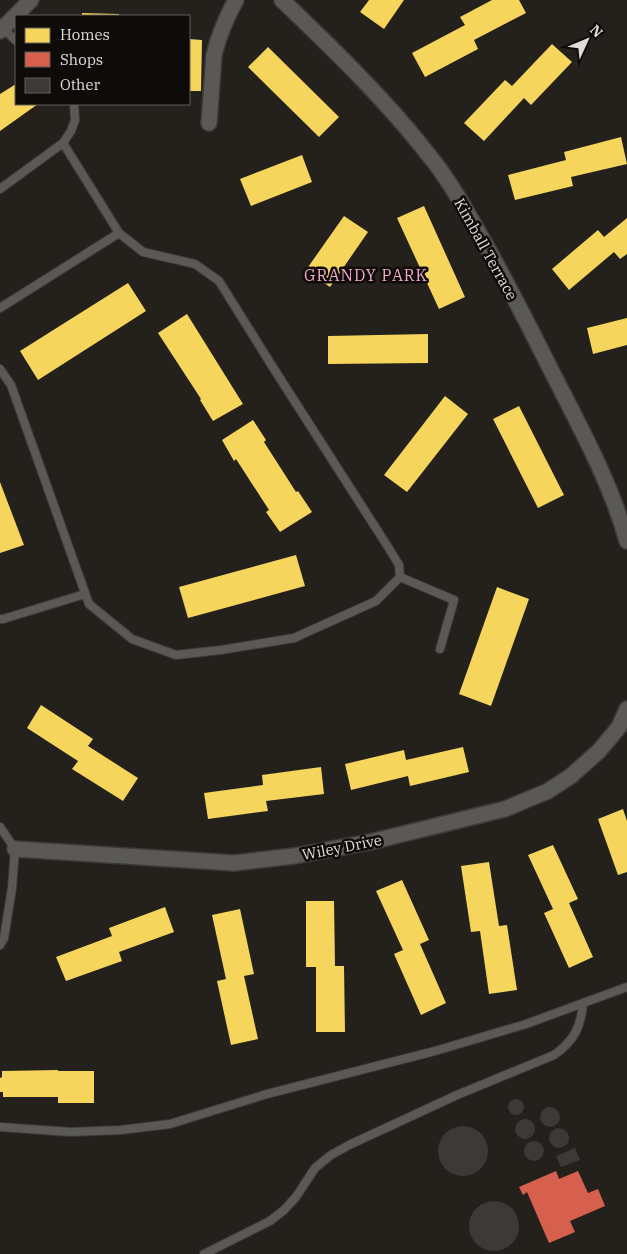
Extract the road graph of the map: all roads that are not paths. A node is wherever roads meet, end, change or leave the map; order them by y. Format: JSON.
{"nodes":[{"id":1,"x":32,"y":0,"type":"edge"},
{"id":2,"x":236,"y":0,"type":"edge"},
{"id":3,"x":282,"y":0,"type":"edge"},
{"id":4,"x":17,"y":15,"type":"edge"},
{"id":5,"x":15,"y":17,"type":"edge"},
{"id":6,"x":2,"y":30,"type":"edge"},
{"id":7,"x":15,"y":40,"type":"edge"},
{"id":8,"x":74,"y":105,"type":"edge"},
{"id":9,"x":209,"y":123,"type":"dead end"},
{"id":10,"x":63,"y":143,"type":"junction"},
{"id":11,"x":0,"y":189,"type":"edge"},
{"id":12,"x":119,"y":232,"type":"junction"},
{"id":13,"x":0,"y":308,"type":"edge"},
{"id":14,"x":0,"y":369,"type":"edge"},
{"id":15,"x":627,"y":541,"type":"edge"},
{"id":16,"x":400,"y":577,"type":"junction"},
{"id":17,"x":85,"y":594,"type":"junction"},
{"id":18,"x":0,"y":619,"type":"edge"},
{"id":19,"x":440,"y":649,"type":"dead end"},
{"id":20,"x":627,"y":709,"type":"edge"},
{"id":21,"x":0,"y":827,"type":"edge"},
{"id":22,"x":15,"y":849,"type":"junction"},
{"id":23,"x":0,"y":945,"type":"edge"},
{"id":24,"x":627,"y":987,"type":"edge"},
{"id":25,"x":583,"y":1003,"type":"junction"},
{"id":26,"x":0,"y":1127,"type":"edge"},
{"id":27,"x":204,"y":1254,"type":"edge"}],
"edges":[{"from":1,"to":4,"type":"street"},
{"from":2,"to":9,"type":"street"},
{"from":3,"to":15,"type":"street","name":"Kimball Terrace"},
{"from":5,"to":6,"type":"street"},
{"from":6,"to":7,"type":"lane"},
{"from":8,"to":10,"type":"lane"},
{"from":10,"to":11,"type":"lane"},
{"from":10,"to":12,"type":"lane"},
{"from":12,"to":13,"type":"lane"},
{"from":12,"to":16,"type":"lane"},
{"from":14,"to":17,"type":"lane"},
{"from":16,"to":17,"type":"lane"},
{"from":16,"to":19,"type":"lane"},
{"from":17,"to":18,"type":"lane"},
{"from":20,"to":22,"type":"street","name":"Wiley Drive"},
{"from":21,"to":22,"type":"lane"},
{"from":22,"to":23,"type":"lane"},
{"from":24,"to":25,"type":"lane"},
{"from":25,"to":26,"type":"lane"},
{"from":25,"to":27,"type":"lane"}]}
